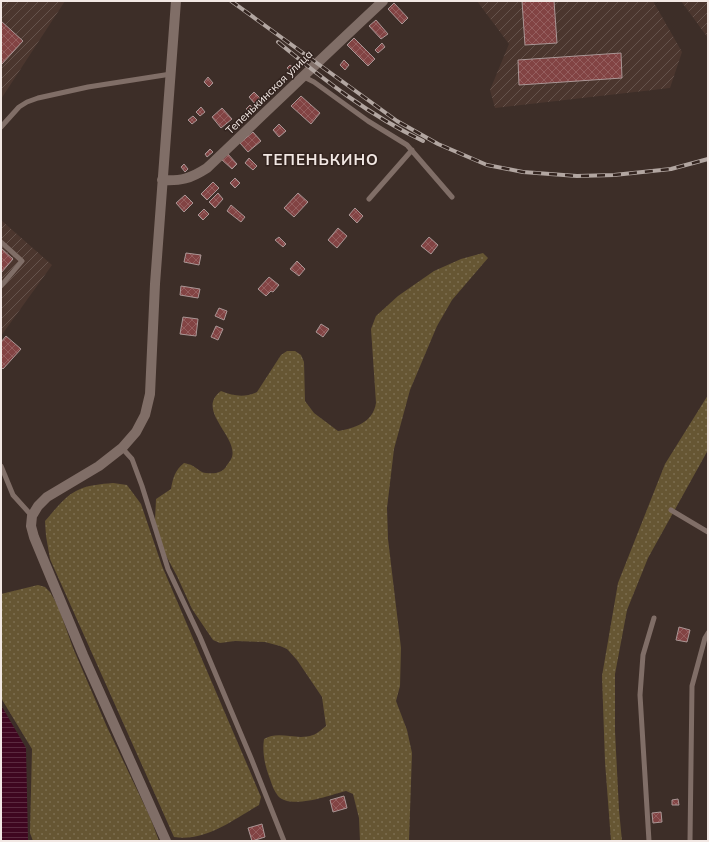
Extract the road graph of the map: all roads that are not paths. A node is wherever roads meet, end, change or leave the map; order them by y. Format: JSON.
{"nodes":[{"id":1,"x":176,"y":1,"type":"edge"},
{"id":2,"x":383,"y":1,"type":"edge"},
{"id":3,"x":171,"y":74,"type":"junction"},
{"id":4,"x":304,"y":77,"type":"junction"},
{"id":5,"x":1,"y":127,"type":"edge"},
{"id":6,"x":412,"y":150,"type":"junction"},
{"id":7,"x":162,"y":180,"type":"junction"},
{"id":8,"x":452,"y":197,"type":"dead end"},
{"id":9,"x":369,"y":199,"type":"dead end"},
{"id":10,"x":1,"y":242,"type":"edge"},
{"id":11,"x":1,"y":286,"type":"edge"},
{"id":12,"x":122,"y":448,"type":"junction"},
{"id":13,"x":1,"y":466,"type":"edge"},
{"id":14,"x":671,"y":510,"type":"dead end"},
{"id":15,"x":32,"y":516,"type":"junction"},
{"id":16,"x":708,"y":532,"type":"edge"},
{"id":17,"x":654,"y":618,"type":"dead end"},
{"id":18,"x":708,"y":633,"type":"edge"},
{"id":19,"x":166,"y":841,"type":"edge"},
{"id":20,"x":284,"y":841,"type":"edge"},
{"id":21,"x":649,"y":841,"type":"edge"},
{"id":22,"x":690,"y":841,"type":"edge"}],
"edges":[{"from":1,"to":3,"type":"street"},
{"from":2,"to":4,"type":"street","name":"Тепенькинская улица"},
{"from":3,"to":5,"type":"lane"},
{"from":3,"to":7,"type":"street"},
{"from":4,"to":6,"type":"lane"},
{"from":4,"to":7,"type":"street","name":"Тепенькинская улица"},
{"from":6,"to":8,"type":"lane"},
{"from":6,"to":9,"type":"lane"},
{"from":7,"to":12,"type":"street"},
{"from":10,"to":11,"type":"lane"},
{"from":12,"to":15,"type":"street"},
{"from":12,"to":20,"type":"lane"},
{"from":13,"to":15,"type":"lane"},
{"from":14,"to":16,"type":"lane"},
{"from":15,"to":19,"type":"street"},
{"from":17,"to":21,"type":"lane"},
{"from":18,"to":22,"type":"lane"}]}
